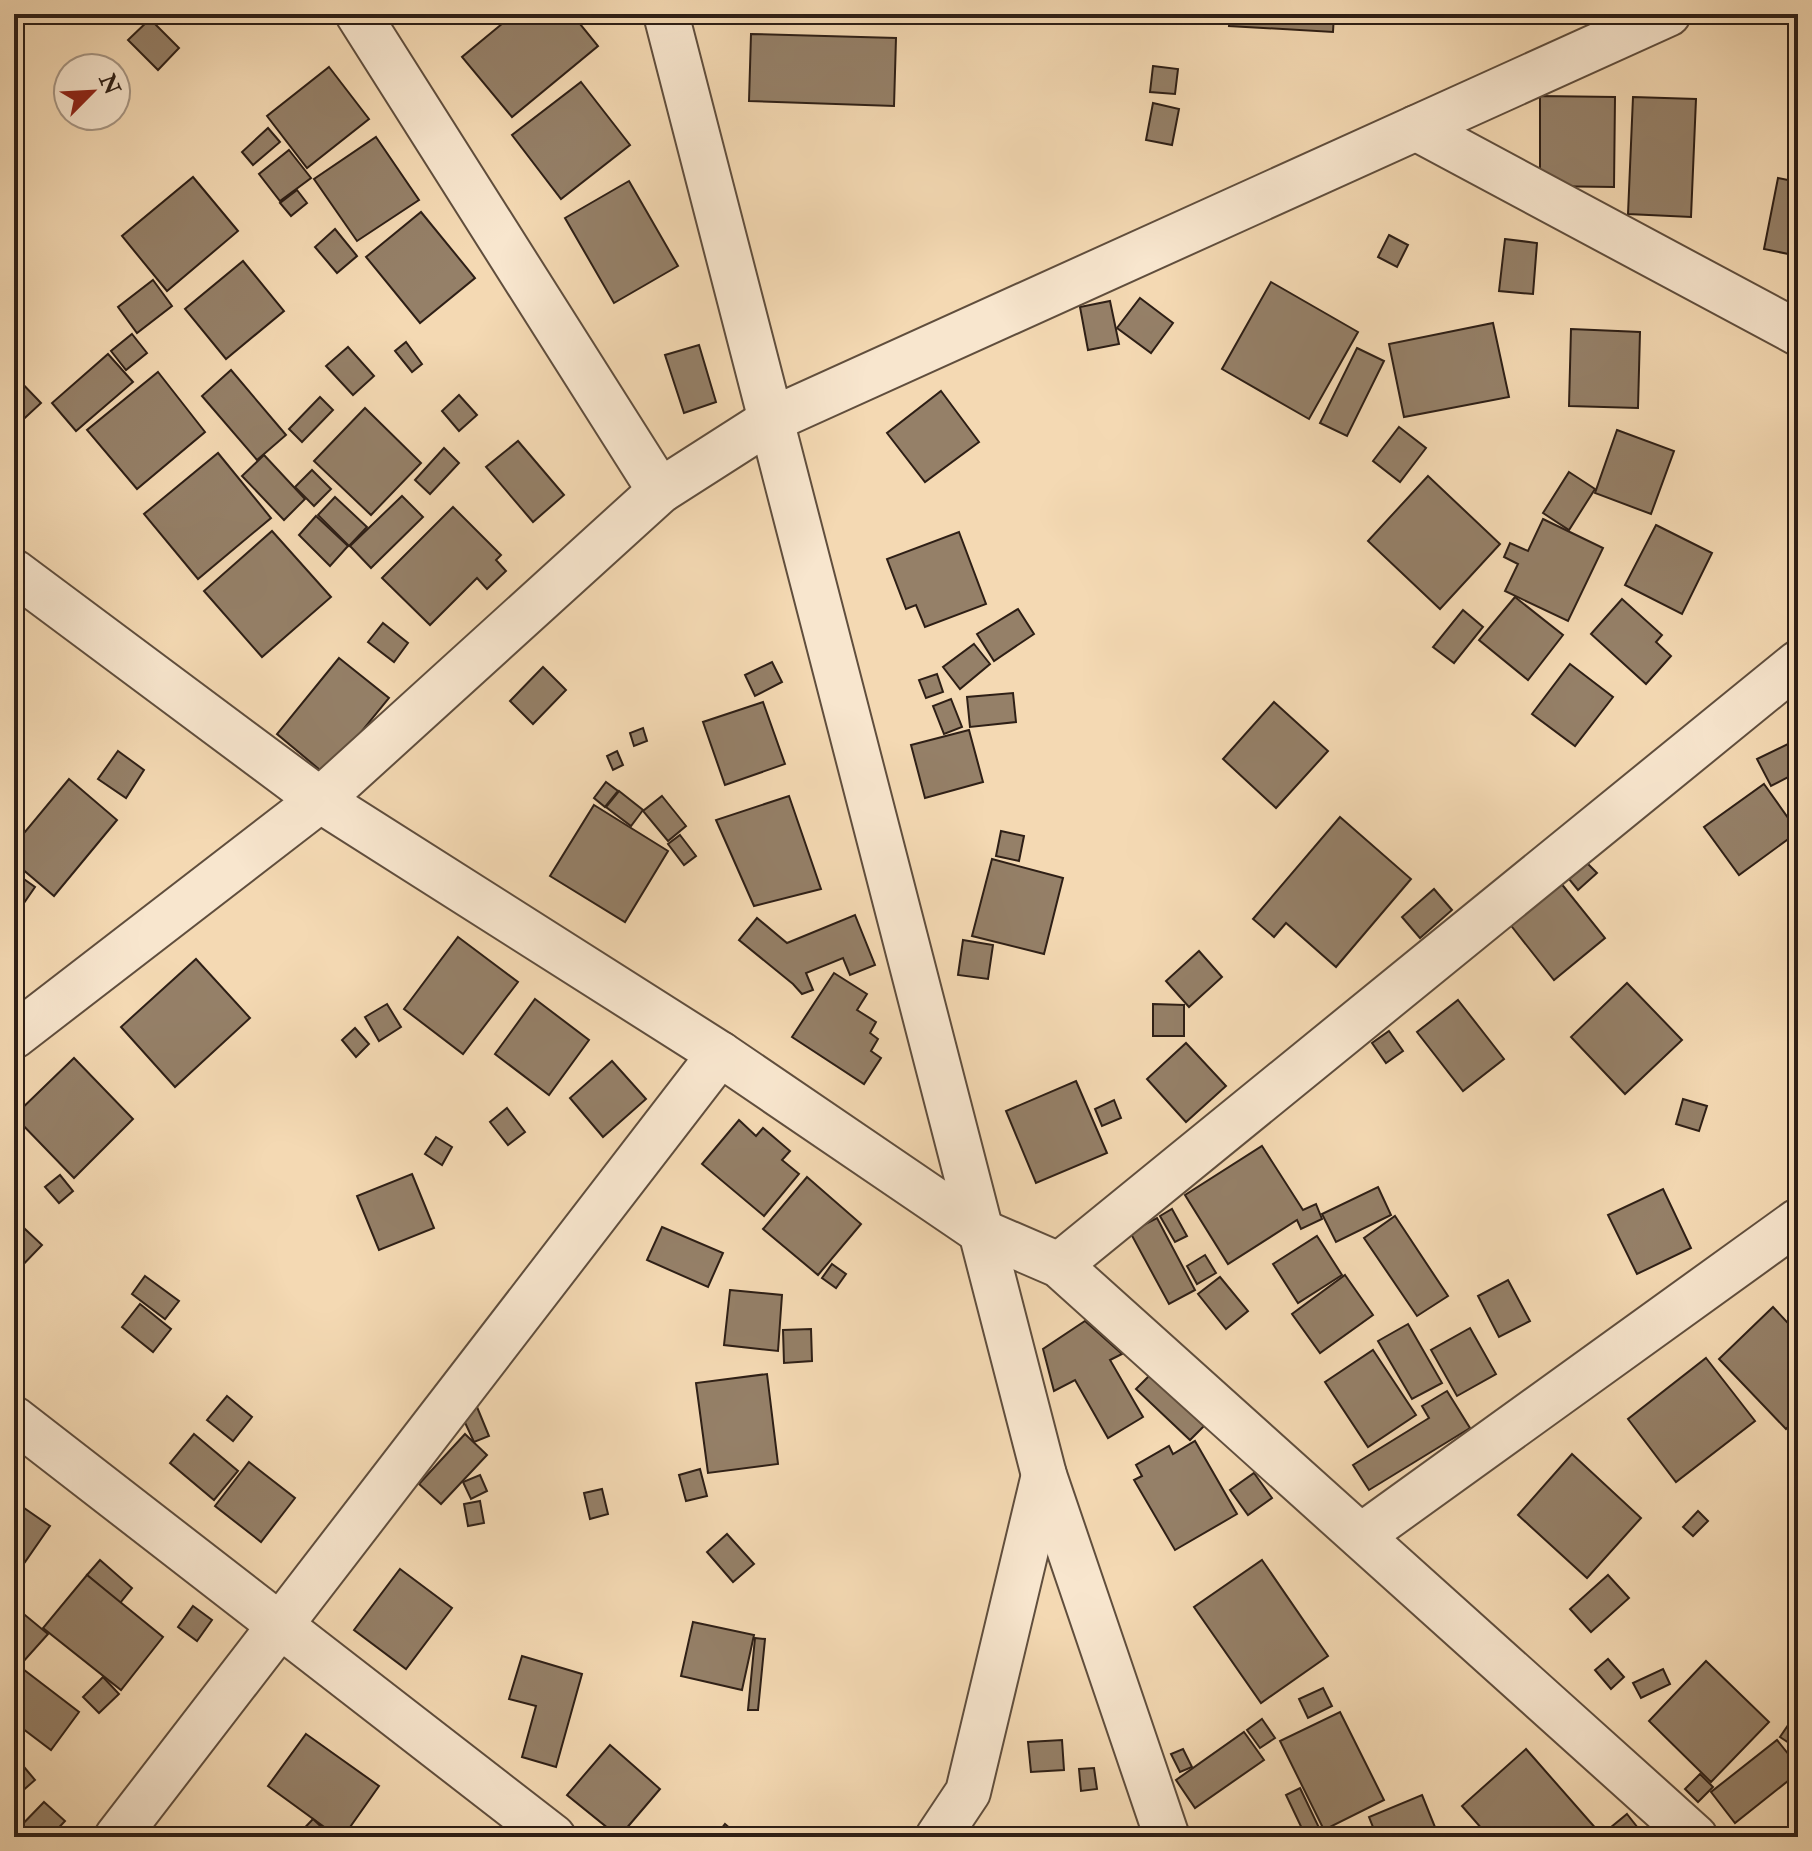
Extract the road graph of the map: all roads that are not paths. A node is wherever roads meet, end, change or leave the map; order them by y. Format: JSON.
{"nodes":[{"id":1,"x":358,"y":14,"type":"edge"},
{"id":2,"x":666,"y":14,"type":"edge"},
{"id":3,"x":1668,"y":14,"type":"edge"},
{"id":4,"x":1416,"y":128,"type":"junction"},
{"id":5,"x":1798,"y":333,"type":"edge"},
{"id":6,"x":771,"y":420,"type":"junction"},
{"id":7,"x":660,"y":491,"type":"junction"},
{"id":8,"x":14,"y":572,"type":"edge"},
{"id":9,"x":1798,"y":663,"type":"edge"},
{"id":10,"x":320,"y":800,"type":"junction"},
{"id":11,"x":14,"y":1036,"type":"edge"},
{"id":12,"x":720,"y":1054,"type":"junction"},
{"id":13,"x":1798,"y":1221,"type":"edge"},
{"id":14,"x":980,"y":1231,"type":"junction"},
{"id":15,"x":1059,"y":1265,"type":"junction"},
{"id":16,"x":14,"y":1419,"type":"edge"},
{"id":17,"x":1044,"y":1475,"type":"junction"},
{"id":18,"x":1361,"y":1536,"type":"junction"},
{"id":19,"x":280,"y":1625,"type":"junction"},
{"id":20,"x":117,"y":1837,"type":"edge"},
{"id":21,"x":553,"y":1837,"type":"edge"},
{"id":22,"x":938,"y":1837,"type":"edge"},
{"id":23,"x":1167,"y":1837,"type":"edge"},
{"id":24,"x":1695,"y":1837,"type":"edge"}],
"edges":[{"from":1,"to":7,"type":"street"},
{"from":2,"to":6,"type":"street"},
{"from":3,"to":4,"type":"street"},
{"from":4,"to":5,"type":"street"},
{"from":4,"to":6,"type":"street"},
{"from":6,"to":7,"type":"street"},
{"from":6,"to":14,"type":"street"},
{"from":7,"to":10,"type":"street"},
{"from":8,"to":10,"type":"street"},
{"from":9,"to":15,"type":"street"},
{"from":10,"to":11,"type":"street"},
{"from":10,"to":12,"type":"street"},
{"from":12,"to":14,"type":"street"},
{"from":12,"to":19,"type":"street"},
{"from":13,"to":18,"type":"street"},
{"from":14,"to":15,"type":"street"},
{"from":14,"to":17,"type":"street"},
{"from":15,"to":18,"type":"street"},
{"from":16,"to":19,"type":"street"},
{"from":17,"to":22,"type":"street"},
{"from":17,"to":23,"type":"street"},
{"from":18,"to":24,"type":"street"},
{"from":19,"to":20,"type":"street"},
{"from":19,"to":21,"type":"street"}]}
